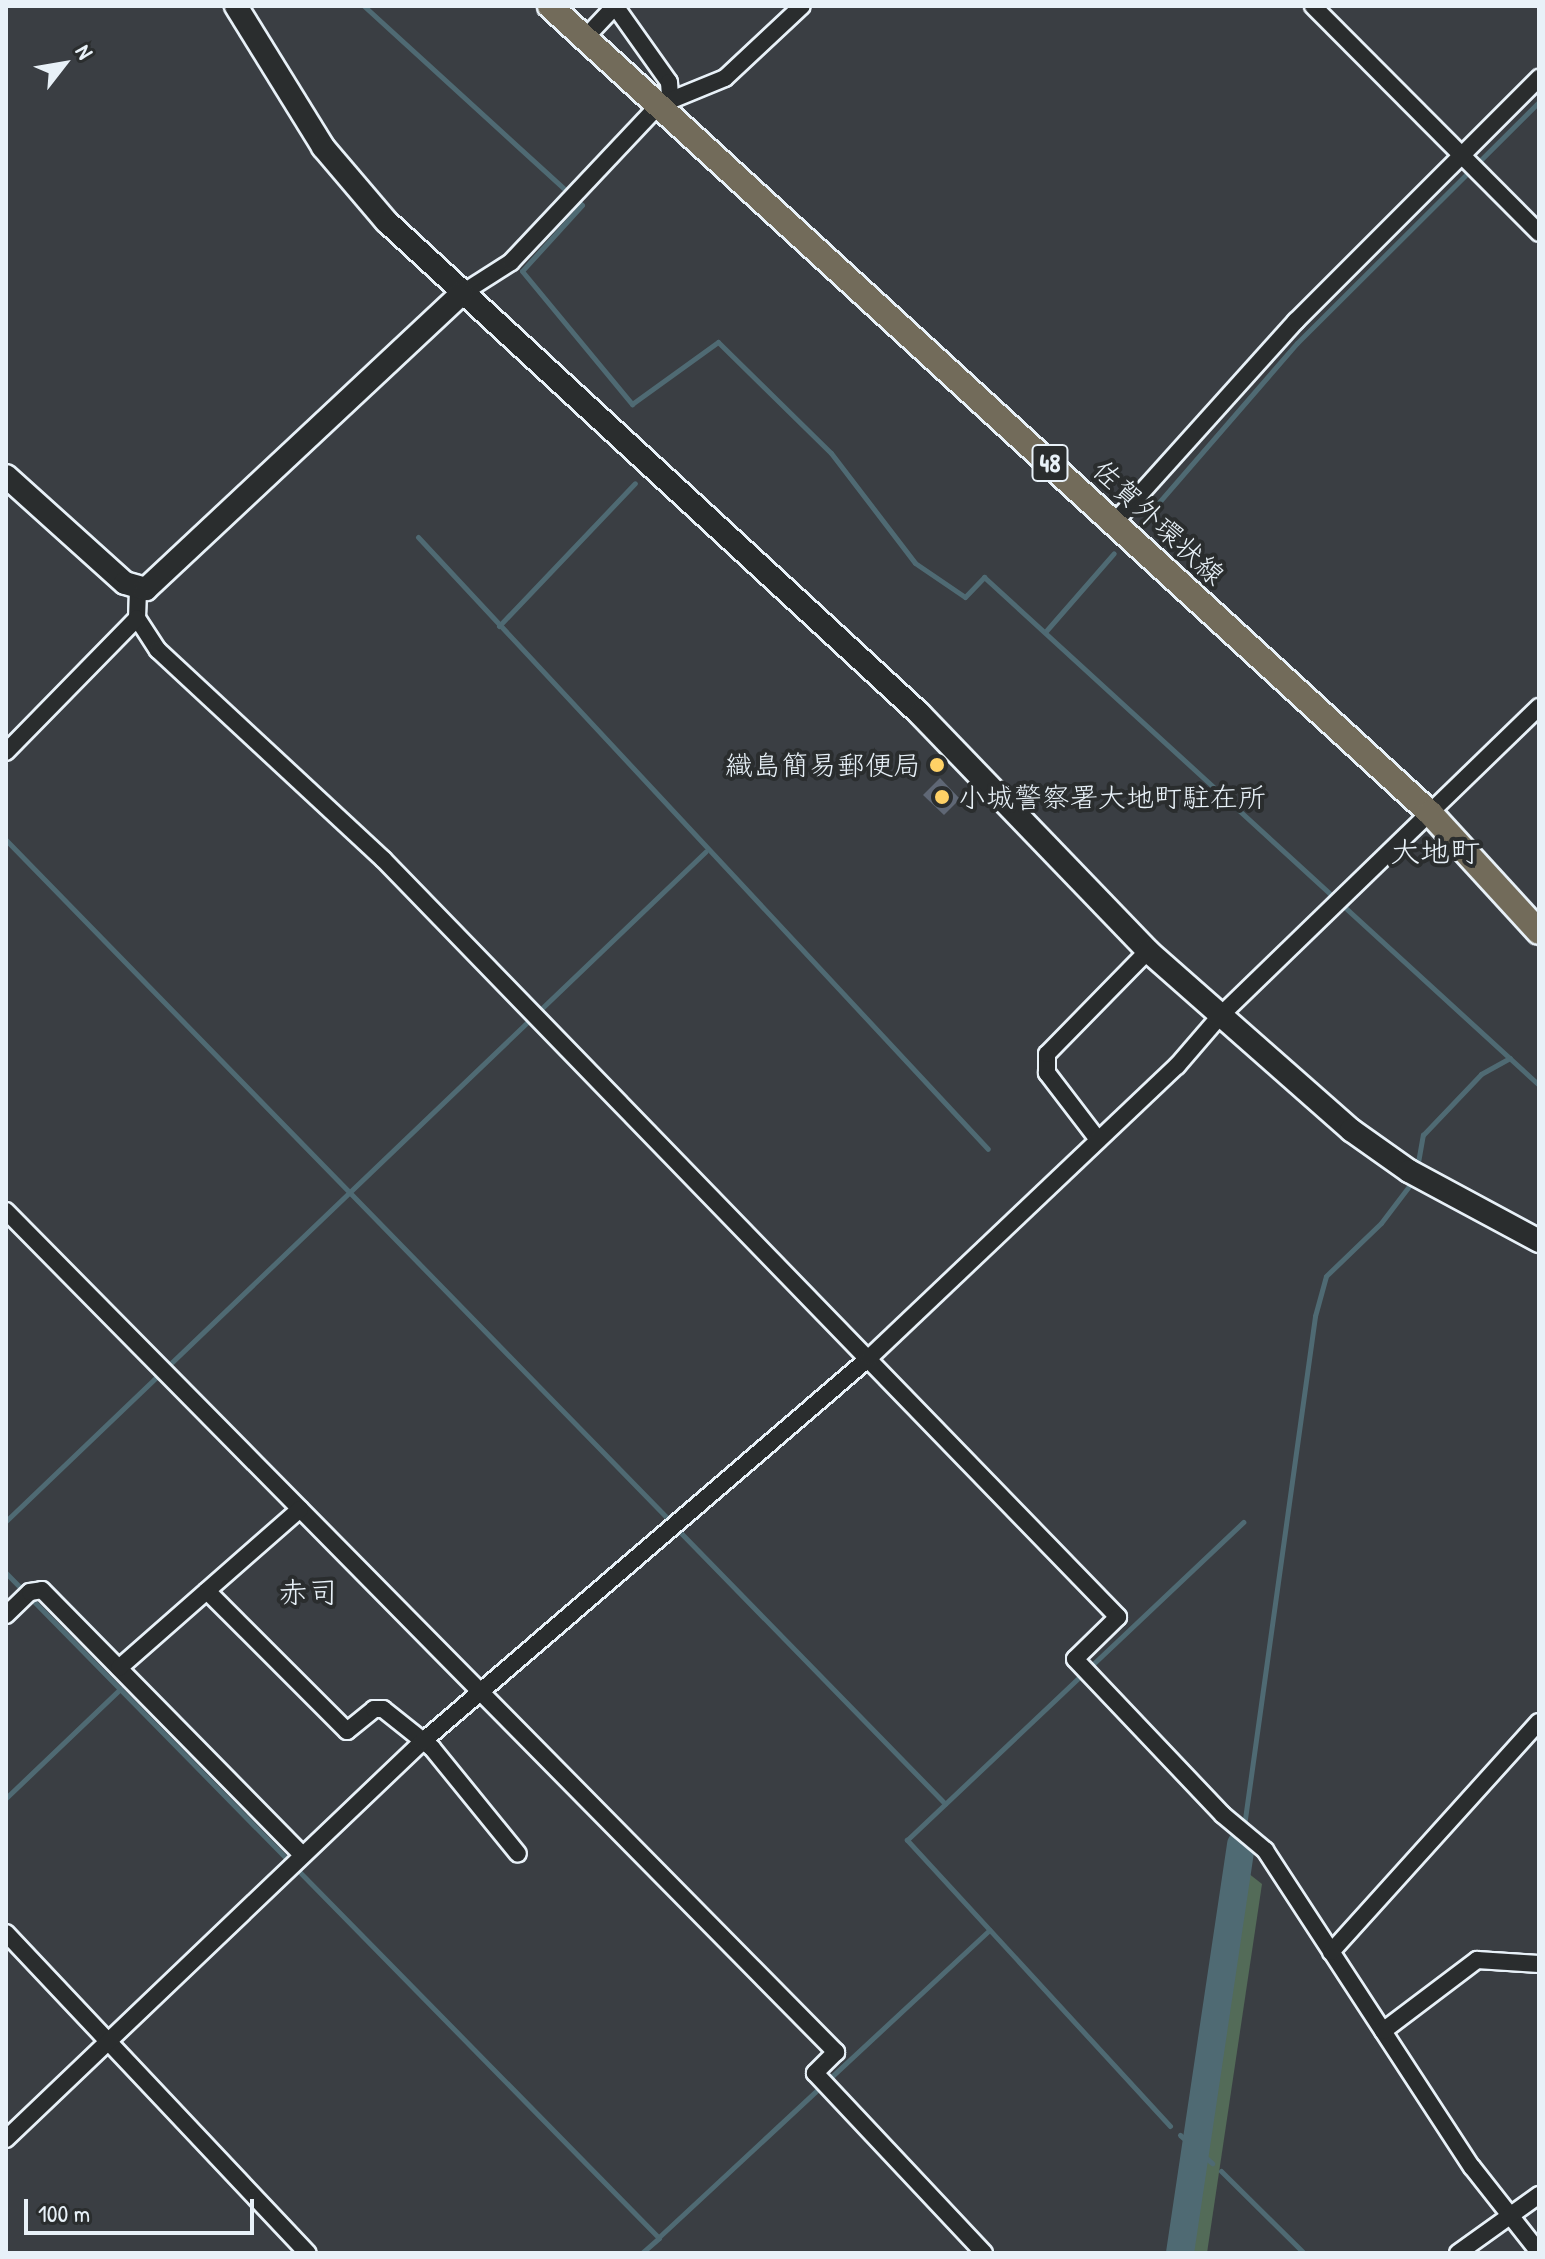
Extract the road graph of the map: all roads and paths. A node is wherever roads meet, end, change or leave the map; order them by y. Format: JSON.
{"nodes":[{"id":1,"x":236,"y":6,"type":"edge"},
{"id":2,"x":550,"y":6,"type":"edge"},
{"id":3,"x":802,"y":6,"type":"edge"},
{"id":4,"x":1313,"y":6,"type":"edge"},
{"id":5,"x":585,"y":38,"type":"junction"},
{"id":6,"x":1539,"y":78,"type":"edge"},
{"id":7,"x":664,"y":101,"type":"junction"},
{"id":8,"x":1462,"y":156,"type":"junction"},
{"id":9,"x":1539,"y":233,"type":"edge"},
{"id":10,"x":461,"y":294,"type":"junction"},
{"id":11,"x":6,"y":476,"type":"edge"},
{"id":12,"x":1114,"y":523,"type":"junction"},
{"id":13,"x":138,"y":590,"type":"junction"},
{"id":14,"x":137,"y":618,"type":"junction"},
{"id":15,"x":1539,"y":707,"type":"edge"},
{"id":16,"x":6,"y":752,"type":"edge"},
{"id":17,"x":1430,"y":813,"type":"junction"},
{"id":18,"x":1539,"y":932,"type":"edge"},
{"id":19,"x":1148,"y":951,"type":"junction"},
{"id":20,"x":1220,"y":1016,"type":"junction"},
{"id":21,"x":1096,"y":1137,"type":"junction"},
{"id":22,"x":6,"y":1211,"type":"edge"},
{"id":23,"x":1539,"y":1241,"type":"edge"},
{"id":24,"x":870,"y":1357,"type":"junction"},
{"id":25,"x":300,"y":1509,"type":"junction"},
{"id":26,"x":207,"y":1591,"type":"junction"},
{"id":27,"x":6,"y":1615,"type":"edge"},
{"id":28,"x":119,"y":1668,"type":"junction"},
{"id":29,"x":480,"y":1691,"type":"junction"},
{"id":30,"x":1539,"y":1722,"type":"edge"},
{"id":31,"x":422,"y":1742,"type":"junction"},
{"id":32,"x":518,"y":1854,"type":"dead end"},
{"id":33,"x":296,"y":1861,"type":"junction"},
{"id":34,"x":6,"y":1933,"type":"edge"},
{"id":35,"x":1331,"y":1952,"type":"junction"},
{"id":36,"x":1539,"y":1964,"type":"edge"},
{"id":37,"x":1383,"y":2031,"type":"junction"},
{"id":38,"x":107,"y":2041,"type":"junction"},
{"id":39,"x":6,"y":2139,"type":"edge"},
{"id":40,"x":1539,"y":2195,"type":"edge"},
{"id":41,"x":1507,"y":2213,"type":"junction"},
{"id":42,"x":1539,"y":2252,"type":"edge"},
{"id":43,"x":308,"y":2253,"type":"edge"},
{"id":44,"x":984,"y":2253,"type":"edge"},
{"id":45,"x":1458,"y":2253,"type":"edge"}],
"edges":[{"from":1,"to":10,"type":"street"},
{"from":2,"to":5,"type":"main road","name":"佐賀外環状線","number":"48"},
{"from":3,"to":7,"type":"street"},
{"from":4,"to":8,"type":"street"},
{"from":5,"to":7,"type":"main road","name":"佐賀外環状線","number":"48"},
{"from":5,"to":7,"type":"street"},
{"from":6,"to":8,"type":"street"},
{"from":7,"to":10,"type":"street"},
{"from":7,"to":12,"type":"main road","name":"佐賀外環状線","number":"48"},
{"from":8,"to":9,"type":"street"},
{"from":8,"to":12,"type":"street"},
{"from":10,"to":13,"type":"street"},
{"from":10,"to":19,"type":"street"},
{"from":11,"to":13,"type":"street"},
{"from":12,"to":17,"type":"main road","name":"佐賀外環状線","number":"48"},
{"from":13,"to":14,"type":"street"},
{"from":14,"to":16,"type":"street"},
{"from":14,"to":24,"type":"street"},
{"from":15,"to":17,"type":"street"},
{"from":17,"to":18,"type":"main road","name":"佐賀外環状線","number":"48"},
{"from":17,"to":20,"type":"street"},
{"from":19,"to":20,"type":"street"},
{"from":19,"to":21,"type":"street"},
{"from":20,"to":21,"type":"street"},
{"from":20,"to":23,"type":"street"},
{"from":21,"to":24,"type":"street"},
{"from":22,"to":25,"type":"street"},
{"from":24,"to":29,"type":"street"},
{"from":24,"to":35,"type":"street"},
{"from":25,"to":26,"type":"street"},
{"from":25,"to":29,"type":"street"},
{"from":26,"to":28,"type":"street"},
{"from":26,"to":31,"type":"street"},
{"from":27,"to":28,"type":"street"},
{"from":28,"to":33,"type":"street"},
{"from":29,"to":31,"type":"street"},
{"from":29,"to":44,"type":"street"},
{"from":30,"to":35,"type":"street"},
{"from":31,"to":32,"type":"street"},
{"from":31,"to":33,"type":"street"},
{"from":33,"to":38,"type":"street"},
{"from":34,"to":38,"type":"street"},
{"from":35,"to":37,"type":"street"},
{"from":36,"to":37,"type":"street"},
{"from":37,"to":41,"type":"street"},
{"from":38,"to":39,"type":"street"},
{"from":38,"to":43,"type":"street"},
{"from":40,"to":41,"type":"street"},
{"from":41,"to":42,"type":"street"},
{"from":41,"to":45,"type":"street"}]}
